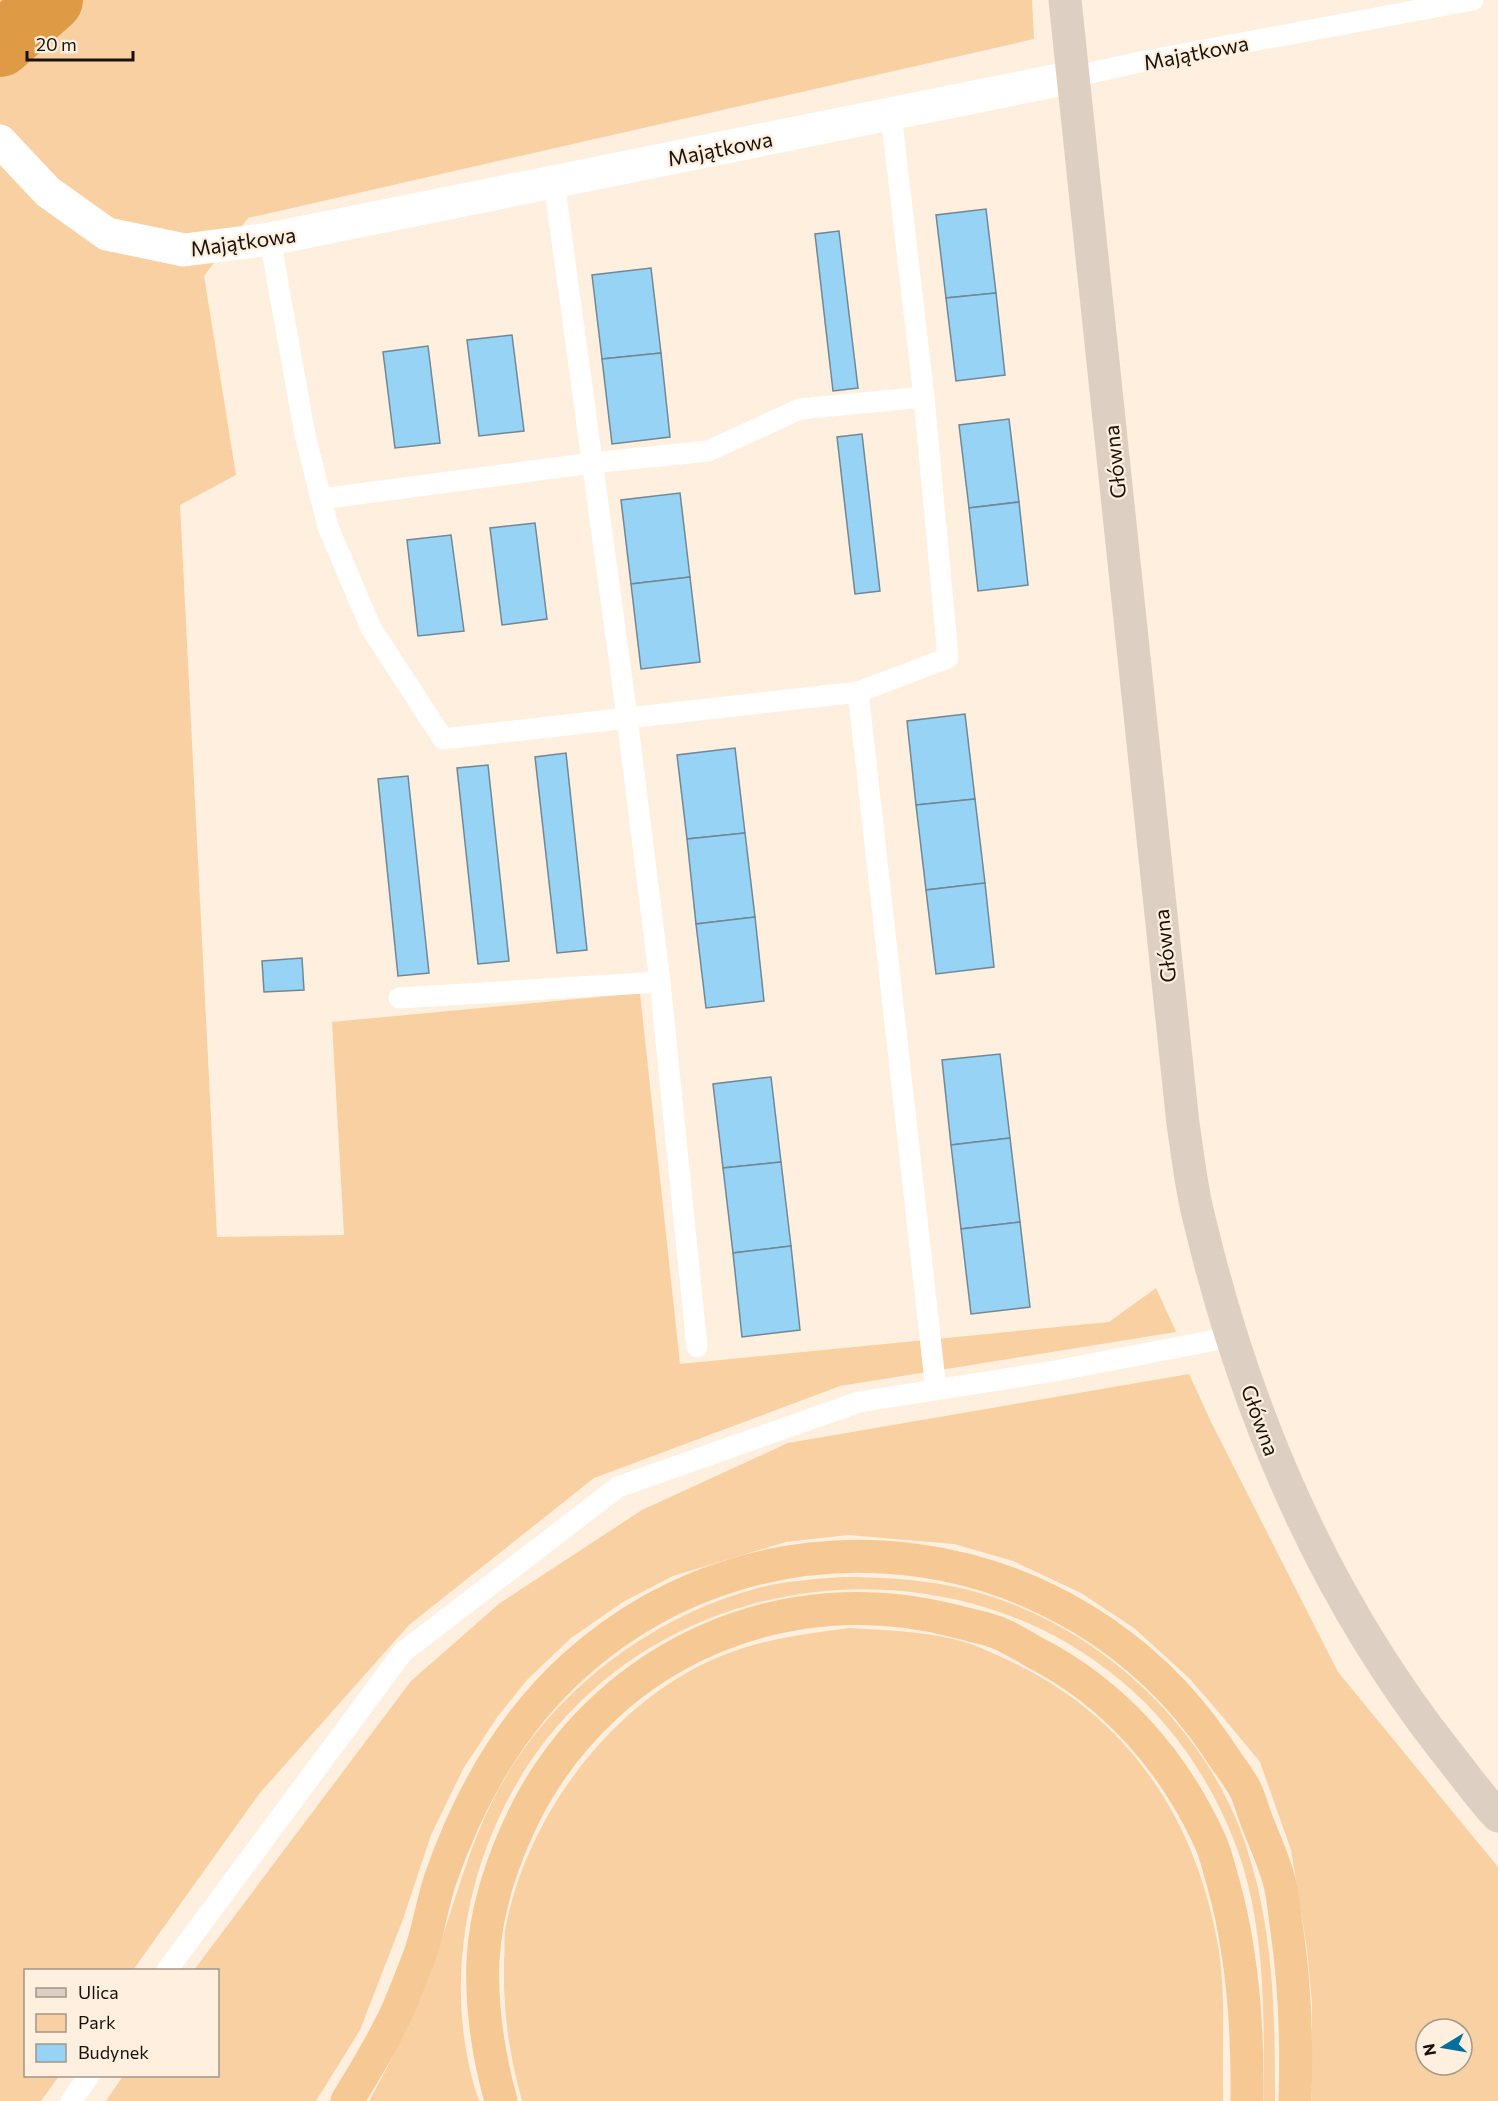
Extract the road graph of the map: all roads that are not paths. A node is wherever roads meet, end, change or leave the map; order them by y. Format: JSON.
{"nodes":[{"id":1,"x":1065,"y":0,"type":"edge"},
{"id":2,"x":1473,"y":0,"type":"edge"},
{"id":3,"x":1073,"y":78,"type":"junction"},
{"id":4,"x":891,"y":114,"type":"junction"},
{"id":5,"x":0,"y":141,"type":"edge"},
{"id":6,"x":554,"y":182,"type":"junction"},
{"id":7,"x":270,"y":239,"type":"junction"},
{"id":8,"x":924,"y":397,"type":"junction"},
{"id":9,"x":592,"y":463,"type":"junction"},
{"id":10,"x":321,"y":499,"type":"junction"},
{"id":11,"x":858,"y":692,"type":"junction"},
{"id":12,"x":627,"y":717,"type":"junction"},
{"id":13,"x":660,"y":982,"type":"junction"},
{"id":14,"x":399,"y":999,"type":"dead end"},
{"id":15,"x":1231,"y":1337,"type":"junction"},
{"id":16,"x":697,"y":1347,"type":"dead end"},
{"id":17,"x":936,"y":1390,"type":"junction"},
{"id":18,"x":1498,"y":1816,"type":"edge"},
{"id":19,"x":168,"y":1969,"type":"edge"},
{"id":20,"x":88,"y":2077,"type":"edge"},
{"id":21,"x":70,"y":2101,"type":"edge"},
{"id":22,"x":347,"y":2101,"type":"edge"},
{"id":23,"x":501,"y":2101,"type":"edge"},
{"id":24,"x":1247,"y":2101,"type":"edge"},
{"id":25,"x":1295,"y":2101,"type":"edge"}],
"edges":[{"from":1,"to":3,"type":"main road","name":"Główna"},
{"from":2,"to":3,"type":"lane","name":"Majątkowa"},
{"from":3,"to":4,"type":"street","name":"Majątkowa"},
{"from":3,"to":15,"type":"main road","name":"Główna"},
{"from":4,"to":6,"type":"street","name":"Majątkowa"},
{"from":4,"to":8,"type":"lane"},
{"from":5,"to":7,"type":"street","name":"Majątkowa"},
{"from":6,"to":7,"type":"street","name":"Majątkowa"},
{"from":6,"to":9,"type":"lane"},
{"from":7,"to":10,"type":"lane"},
{"from":8,"to":9,"type":"lane"},
{"from":8,"to":11,"type":"lane"},
{"from":9,"to":10,"type":"lane"},
{"from":9,"to":12,"type":"lane"},
{"from":10,"to":12,"type":"lane"},
{"from":11,"to":12,"type":"lane"},
{"from":11,"to":17,"type":"lane"},
{"from":12,"to":13,"type":"lane"},
{"from":13,"to":14,"type":"lane"},
{"from":13,"to":16,"type":"lane"},
{"from":15,"to":17,"type":"lane"},
{"from":15,"to":18,"type":"main road","name":"Główna"},
{"from":17,"to":19,"type":"lane"},
{"from":20,"to":21,"type":"lane"},
{"from":22,"to":25,"type":"highway"},
{"from":23,"to":24,"type":"highway"}]}
